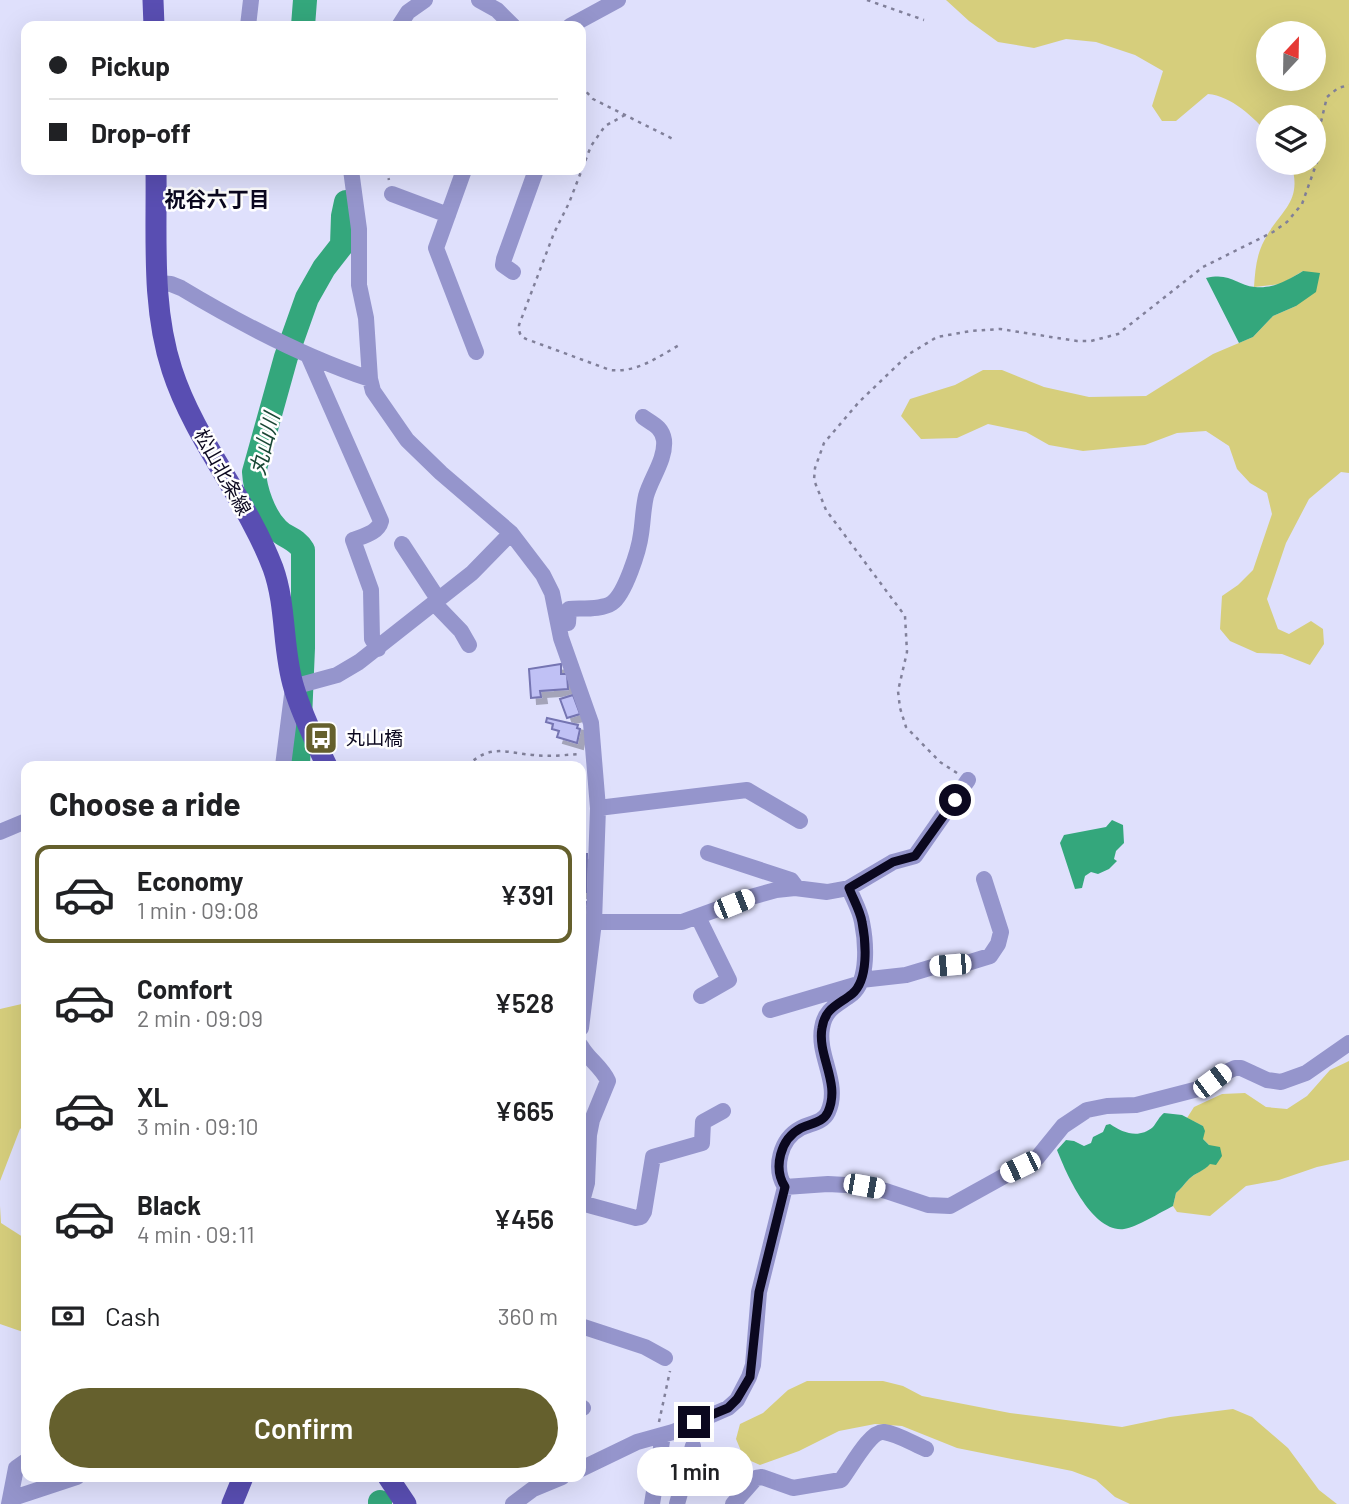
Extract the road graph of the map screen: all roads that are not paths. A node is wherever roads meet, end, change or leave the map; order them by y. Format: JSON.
{"nodes":[{"id":1,"x":153,"y":0,"type":"edge"},
{"id":2,"x":251,"y":0,"type":"edge"},
{"id":3,"x":425,"y":0,"type":"edge"},
{"id":4,"x":480,"y":0,"type":"edge"},
{"id":5,"x":618,"y":0,"type":"edge"},
{"id":6,"x":154,"y":21,"type":"edge"},
{"id":7,"x":249,"y":21,"type":"edge"},
{"id":8,"x":402,"y":21,"type":"edge"},
{"id":9,"x":508,"y":21,"type":"edge"},
{"id":10,"x":579,"y":21,"type":"edge"},
{"id":11,"x":156,"y":175,"type":"edge"},
{"id":12,"x":352,"y":175,"type":"edge"},
{"id":13,"x":462,"y":175,"type":"edge"},
{"id":14,"x":534,"y":175,"type":"edge"},
{"id":15,"x":392,"y":194,"type":"dead end"},
{"id":16,"x":447,"y":215,"type":"junction"},
{"id":17,"x":513,"y":272,"type":"dead end"},
{"id":18,"x":158,"y":283,"type":"junction"},
{"id":19,"x":476,"y":352,"type":"dead end"},
{"id":20,"x":308,"y":355,"type":"junction"},
{"id":21,"x":370,"y":379,"type":"junction"},
{"id":22,"x":643,"y":417,"type":"dead end"},
{"id":23,"x":510,"y":533,"type":"junction"},
{"id":24,"x":402,"y":544,"type":"dead end"},
{"id":25,"x":436,"y":601,"type":"junction"},
{"id":26,"x":559,"y":624,"type":"junction"},
{"id":27,"x":469,"y":645,"type":"dead end"},
{"id":28,"x":378,"y":649,"type":"junction"},
{"id":29,"x":293,"y":687,"type":"junction"},
{"id":30,"x":284,"y":761,"type":"edge"},
{"id":31,"x":325,"y":761,"type":"edge"},
{"id":32,"x":968,"y":780,"type":"road end"},
{"id":33,"x":598,"y":808,"type":"junction"},
{"id":34,"x":800,"y":821,"type":"dead end"},
{"id":35,"x":21,"y":823,"type":"edge"},
{"id":36,"x":0,"y":832,"type":"edge"},
{"id":37,"x":708,"y":853,"type":"dead end"},
{"id":38,"x":984,"y":879,"type":"dead end"},
{"id":39,"x":797,"y":888,"type":"junction"},
{"id":40,"x":849,"y":888,"type":"junction"},
{"id":41,"x":698,"y":917,"type":"junction"},
{"id":42,"x":594,"y":922,"type":"junction"},
{"id":43,"x":860,"y":982,"type":"junction"},
{"id":44,"x":586,"y":987,"type":"edge"},
{"id":45,"x":701,"y":996,"type":"dead end"},
{"id":46,"x":770,"y":1010,"type":"dead end"},
{"id":47,"x":1349,"y":1043,"type":"edge"},
{"id":48,"x":586,"y":1055,"type":"edge"},
{"id":49,"x":723,"y":1111,"type":"dead end"},
{"id":50,"x":586,"y":1186,"type":"edge"},
{"id":51,"x":785,"y":1187,"type":"junction"},
{"id":52,"x":586,"y":1205,"type":"edge"},
{"id":53,"x":586,"y":1328,"type":"edge"},
{"id":54,"x":665,"y":1358,"type":"road end"},
{"id":55,"x":660,"y":1435,"type":"junction"},
{"id":56,"x":693,"y":1446,"type":"dead end"},
{"id":57,"x":926,"y":1449,"type":"dead end"},
{"id":58,"x":21,"y":1464,"type":"edge"},
{"id":59,"x":586,"y":1467,"type":"edge"},
{"id":60,"x":63,"y":1482,"type":"edge"},
{"id":61,"x":241,"y":1482,"type":"edge"},
{"id":62,"x":391,"y":1482,"type":"edge"},
{"id":63,"x":533,"y":1483,"type":"edge"},
{"id":64,"x":9,"y":1502,"type":"edge"},
{"id":65,"x":232,"y":1504,"type":"edge"},
{"id":66,"x":406,"y":1504,"type":"edge"},
{"id":67,"x":513,"y":1504,"type":"edge"},
{"id":68,"x":652,"y":1504,"type":"edge"},
{"id":69,"x":677,"y":1504,"type":"edge"},
{"id":70,"x":733,"y":1504,"type":"edge"}],
"edges":[{"from":1,"to":6,"type":"main road"},
{"from":2,"to":7,"type":"street"},
{"from":3,"to":8,"type":"street"},
{"from":4,"to":9,"type":"street"},
{"from":5,"to":10,"type":"street"},
{"from":11,"to":18,"type":"main road","name":"松山北条線"},
{"from":12,"to":21,"type":"street"},
{"from":13,"to":16,"type":"street"},
{"from":14,"to":17,"type":"street"},
{"from":15,"to":16,"type":"street"},
{"from":16,"to":19,"type":"street"},
{"from":18,"to":20,"type":"street"},
{"from":18,"to":29,"type":"main road","name":"松山北条線"},
{"from":20,"to":21,"type":"street"},
{"from":20,"to":28,"type":"street"},
{"from":21,"to":23,"type":"street"},
{"from":22,"to":26,"type":"street"},
{"from":23,"to":25,"type":"street"},
{"from":23,"to":26,"type":"street"},
{"from":24,"to":25,"type":"street"},
{"from":25,"to":27,"type":"street"},
{"from":25,"to":28,"type":"street"},
{"from":26,"to":33,"type":"street"},
{"from":28,"to":29,"type":"street"},
{"from":29,"to":30,"type":"street"},
{"from":29,"to":31,"type":"main road","name":"松山北条線"},
{"from":32,"to":40,"type":"street"},
{"from":33,"to":34,"type":"street"},
{"from":33,"to":42,"type":"street"},
{"from":35,"to":36,"type":"street"},
{"from":37,"to":39,"type":"street"},
{"from":38,"to":43,"type":"street"},
{"from":39,"to":40,"type":"street"},
{"from":39,"to":41,"type":"street"},
{"from":40,"to":43,"type":"street"},
{"from":41,"to":42,"type":"street"},
{"from":41,"to":45,"type":"street"},
{"from":42,"to":44,"type":"street"},
{"from":43,"to":46,"type":"street"},
{"from":43,"to":51,"type":"street"},
{"from":47,"to":51,"type":"street"},
{"from":48,"to":50,"type":"street"},
{"from":49,"to":52,"type":"street"},
{"from":51,"to":55,"type":"street"},
{"from":53,"to":54,"type":"street"},
{"from":55,"to":59,"type":"street"},
{"from":55,"to":68,"type":"street"},
{"from":56,"to":69,"type":"street"},
{"from":57,"to":70,"type":"street"},
{"from":58,"to":64,"type":"street"},
{"from":60,"to":64,"type":"street"},
{"from":61,"to":65,"type":"main road"},
{"from":62,"to":66,"type":"main road"},
{"from":63,"to":67,"type":"street"}]}
